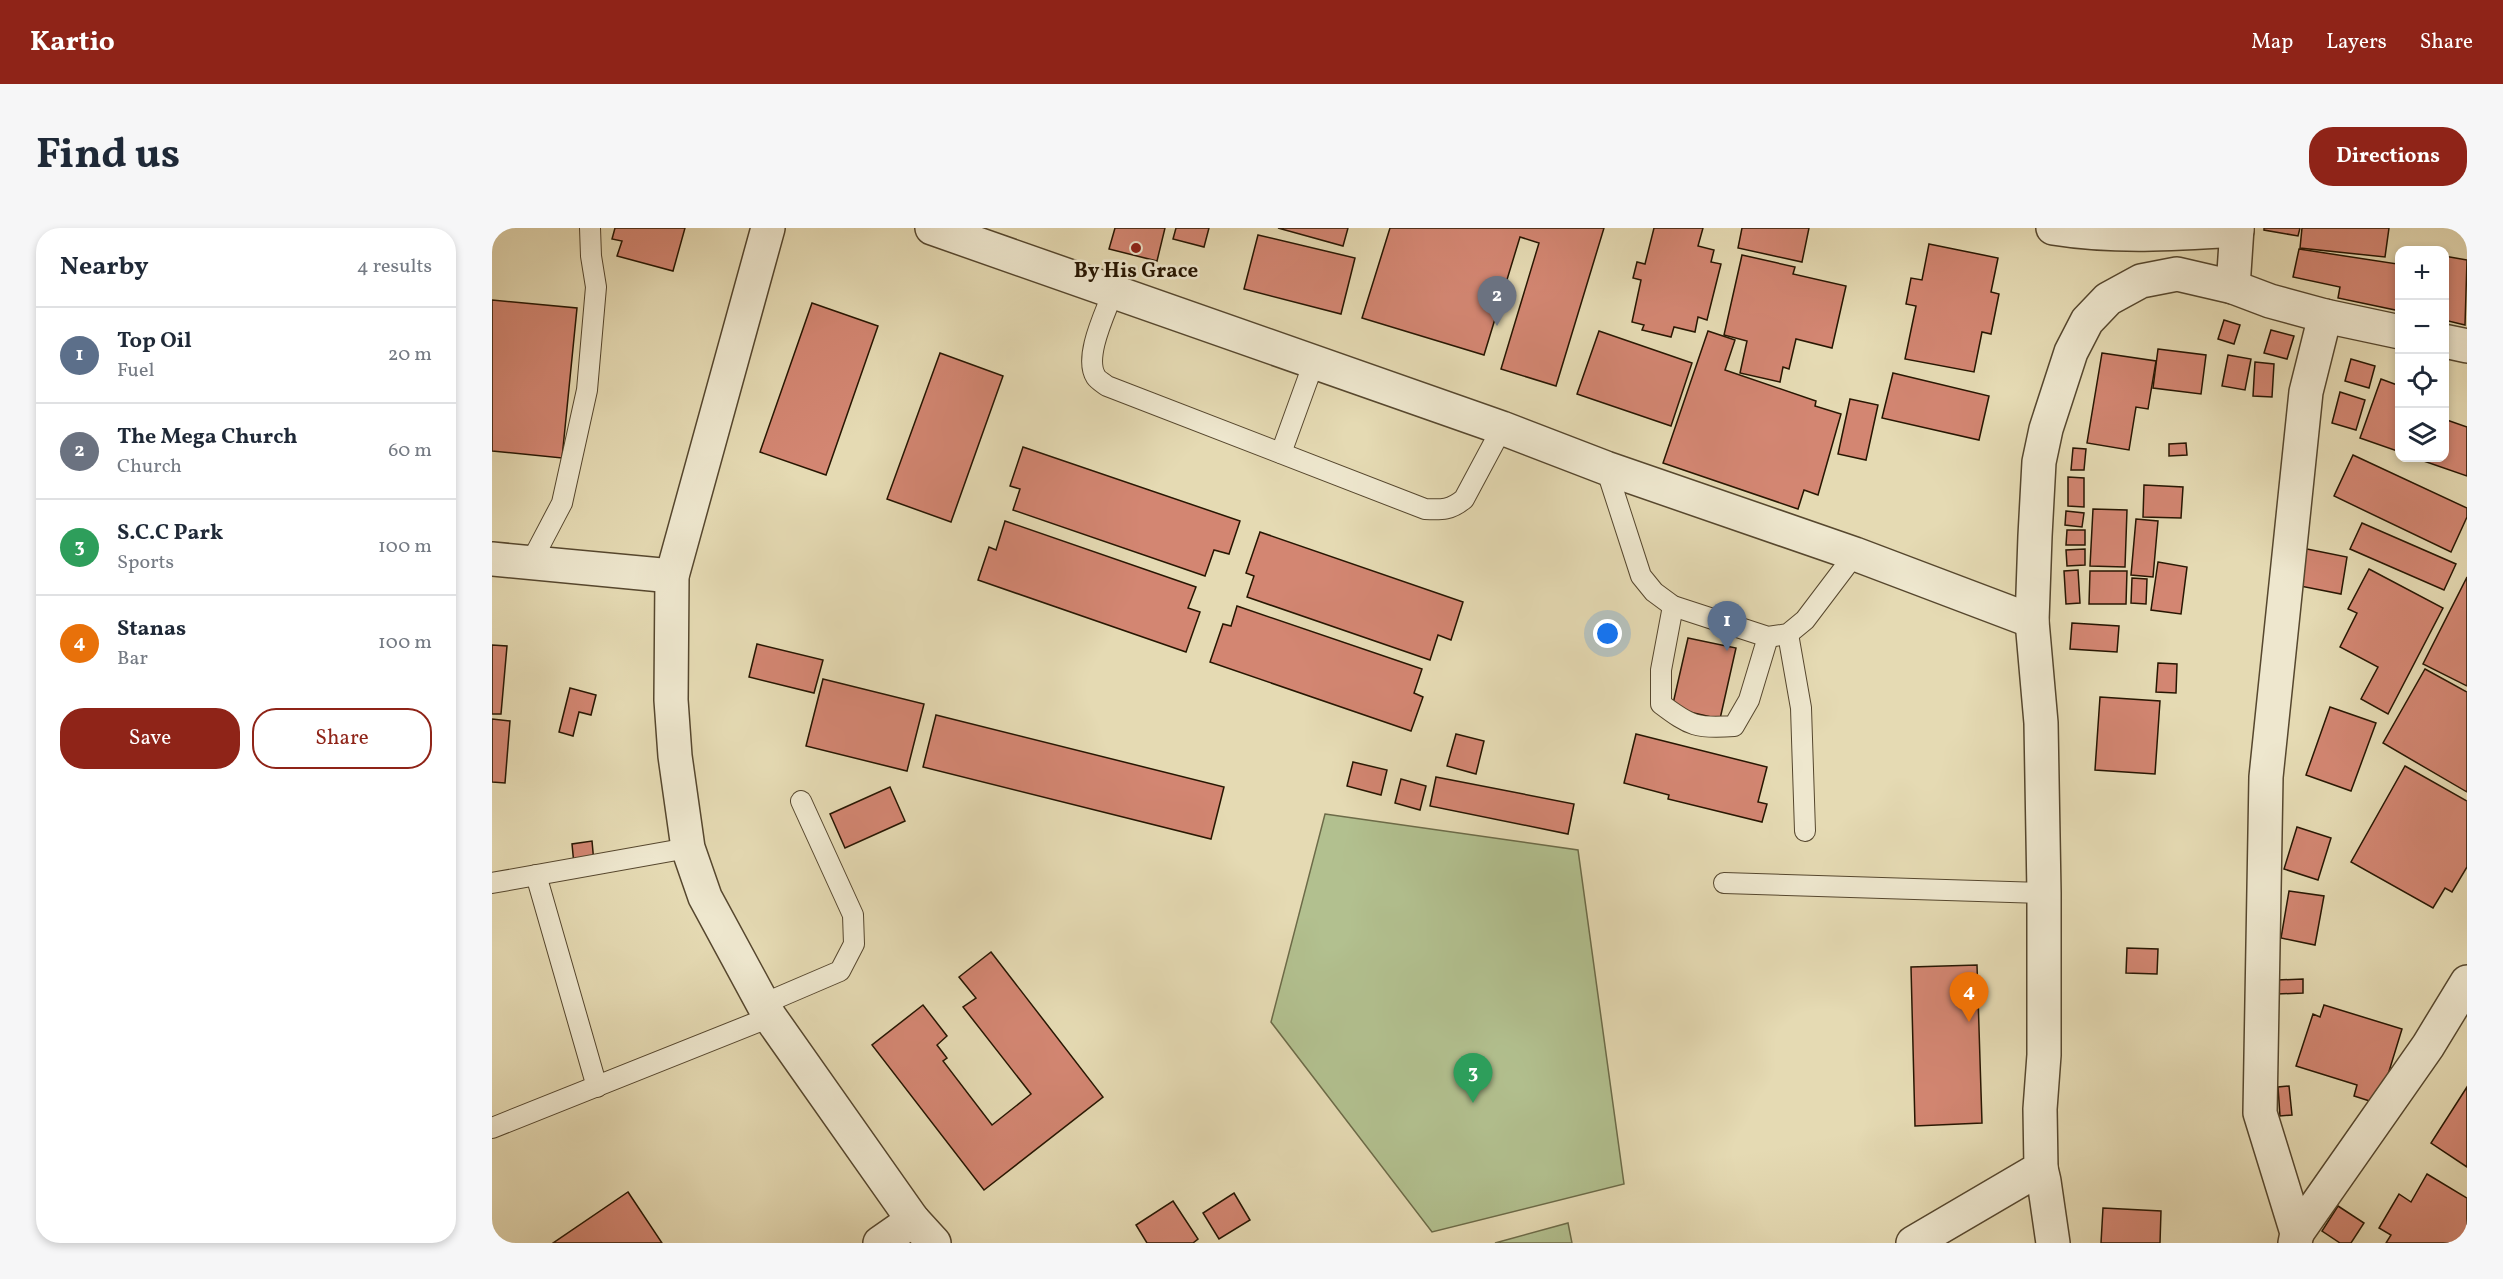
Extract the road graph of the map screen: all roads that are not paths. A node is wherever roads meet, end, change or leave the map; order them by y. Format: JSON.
{"nodes":[{"id":1,"x":590,"y":228,"type":"edge"},
{"id":2,"x":768,"y":228,"type":"edge"},
{"id":3,"x":932,"y":228,"type":"edge"},
{"id":4,"x":2054,"y":228,"type":"edge"},
{"id":5,"x":2237,"y":229,"type":"edge"},
{"id":6,"x":2233,"y":287,"type":"junction"},
{"id":7,"x":1113,"y":292,"type":"junction"},
{"id":8,"x":2325,"y":316,"type":"junction"},
{"id":9,"x":2395,"y":331,"type":"edge"},
{"id":10,"x":2449,"y":342,"type":"edge"},
{"id":11,"x":2467,"y":346,"type":"edge"},
{"id":12,"x":1314,"y":362,"type":"junction"},
{"id":13,"x":1502,"y":428,"type":"junction"},
{"id":14,"x":1281,"y":453,"type":"junction"},
{"id":15,"x":1606,"y":468,"type":"junction"},
{"id":16,"x":1855,"y":554,"type":"junction"},
{"id":17,"x":492,"y":559,"type":"edge"},
{"id":18,"x":531,"y":562,"type":"junction"},
{"id":19,"x":672,"y":576,"type":"junction"},
{"id":20,"x":1673,"y":606,"type":"junction"},
{"id":21,"x":2032,"y":621,"type":"junction"},
{"id":22,"x":1788,"y":634,"type":"junction"},
{"id":23,"x":1768,"y":637,"type":"junction"},
{"id":24,"x":801,"y":801,"type":"dead end"},
{"id":25,"x":1805,"y":831,"type":"dead end"},
{"id":26,"x":688,"y":848,"type":"junction"},
{"id":27,"x":536,"y":875,"type":"junction"},
{"id":28,"x":492,"y":883,"type":"edge"},
{"id":29,"x":1724,"y":883,"type":"dead end"},
{"id":30,"x":2044,"y":893,"type":"junction"},
{"id":31,"x":2467,"y":982,"type":"edge"},
{"id":32,"x":766,"y":1010,"type":"junction"},
{"id":33,"x":597,"y":1087,"type":"junction"},
{"id":34,"x":492,"y":1128,"type":"edge"},
{"id":35,"x":2041,"y":1168,"type":"junction"},
{"id":36,"x":923,"y":1232,"type":"edge"},
{"id":37,"x":2296,"y":1238,"type":"edge"},
{"id":38,"x":880,"y":1243,"type":"edge"},
{"id":39,"x":1912,"y":1243,"type":"edge"},
{"id":40,"x":2052,"y":1243,"type":"edge"}],
"edges":[{"from":1,"to":18,"type":"lane"},
{"from":2,"to":19,"type":"street"},
{"from":3,"to":7,"type":"street"},
{"from":4,"to":5,"type":"street"},
{"from":5,"to":6,"type":"street"},
{"from":6,"to":8,"type":"street"},
{"from":6,"to":21,"type":"street"},
{"from":7,"to":12,"type":"street"},
{"from":7,"to":14,"type":"lane"},
{"from":8,"to":9,"type":"street"},
{"from":8,"to":37,"type":"street"},
{"from":10,"to":11,"type":"street"},
{"from":12,"to":13,"type":"street"},
{"from":12,"to":14,"type":"lane"},
{"from":13,"to":14,"type":"lane"},
{"from":13,"to":15,"type":"street"},
{"from":15,"to":16,"type":"street"},
{"from":15,"to":20,"type":"lane"},
{"from":16,"to":21,"type":"street"},
{"from":16,"to":22,"type":"lane"},
{"from":17,"to":18,"type":"street"},
{"from":18,"to":19,"type":"street"},
{"from":19,"to":26,"type":"street"},
{"from":20,"to":23,"type":"lane"},
{"from":20,"to":23,"type":"lane"},
{"from":21,"to":30,"type":"street"},
{"from":22,"to":23,"type":"lane"},
{"from":22,"to":25,"type":"lane"},
{"from":24,"to":32,"type":"lane"},
{"from":26,"to":27,"type":"lane"},
{"from":26,"to":32,"type":"street"},
{"from":27,"to":28,"type":"lane"},
{"from":27,"to":33,"type":"lane"},
{"from":29,"to":30,"type":"lane"},
{"from":30,"to":35,"type":"street"},
{"from":31,"to":37,"type":"street"},
{"from":32,"to":33,"type":"lane"},
{"from":32,"to":36,"type":"street"},
{"from":33,"to":34,"type":"lane"},
{"from":35,"to":39,"type":"street"},
{"from":35,"to":40,"type":"street"},
{"from":36,"to":38,"type":"street"}]}
